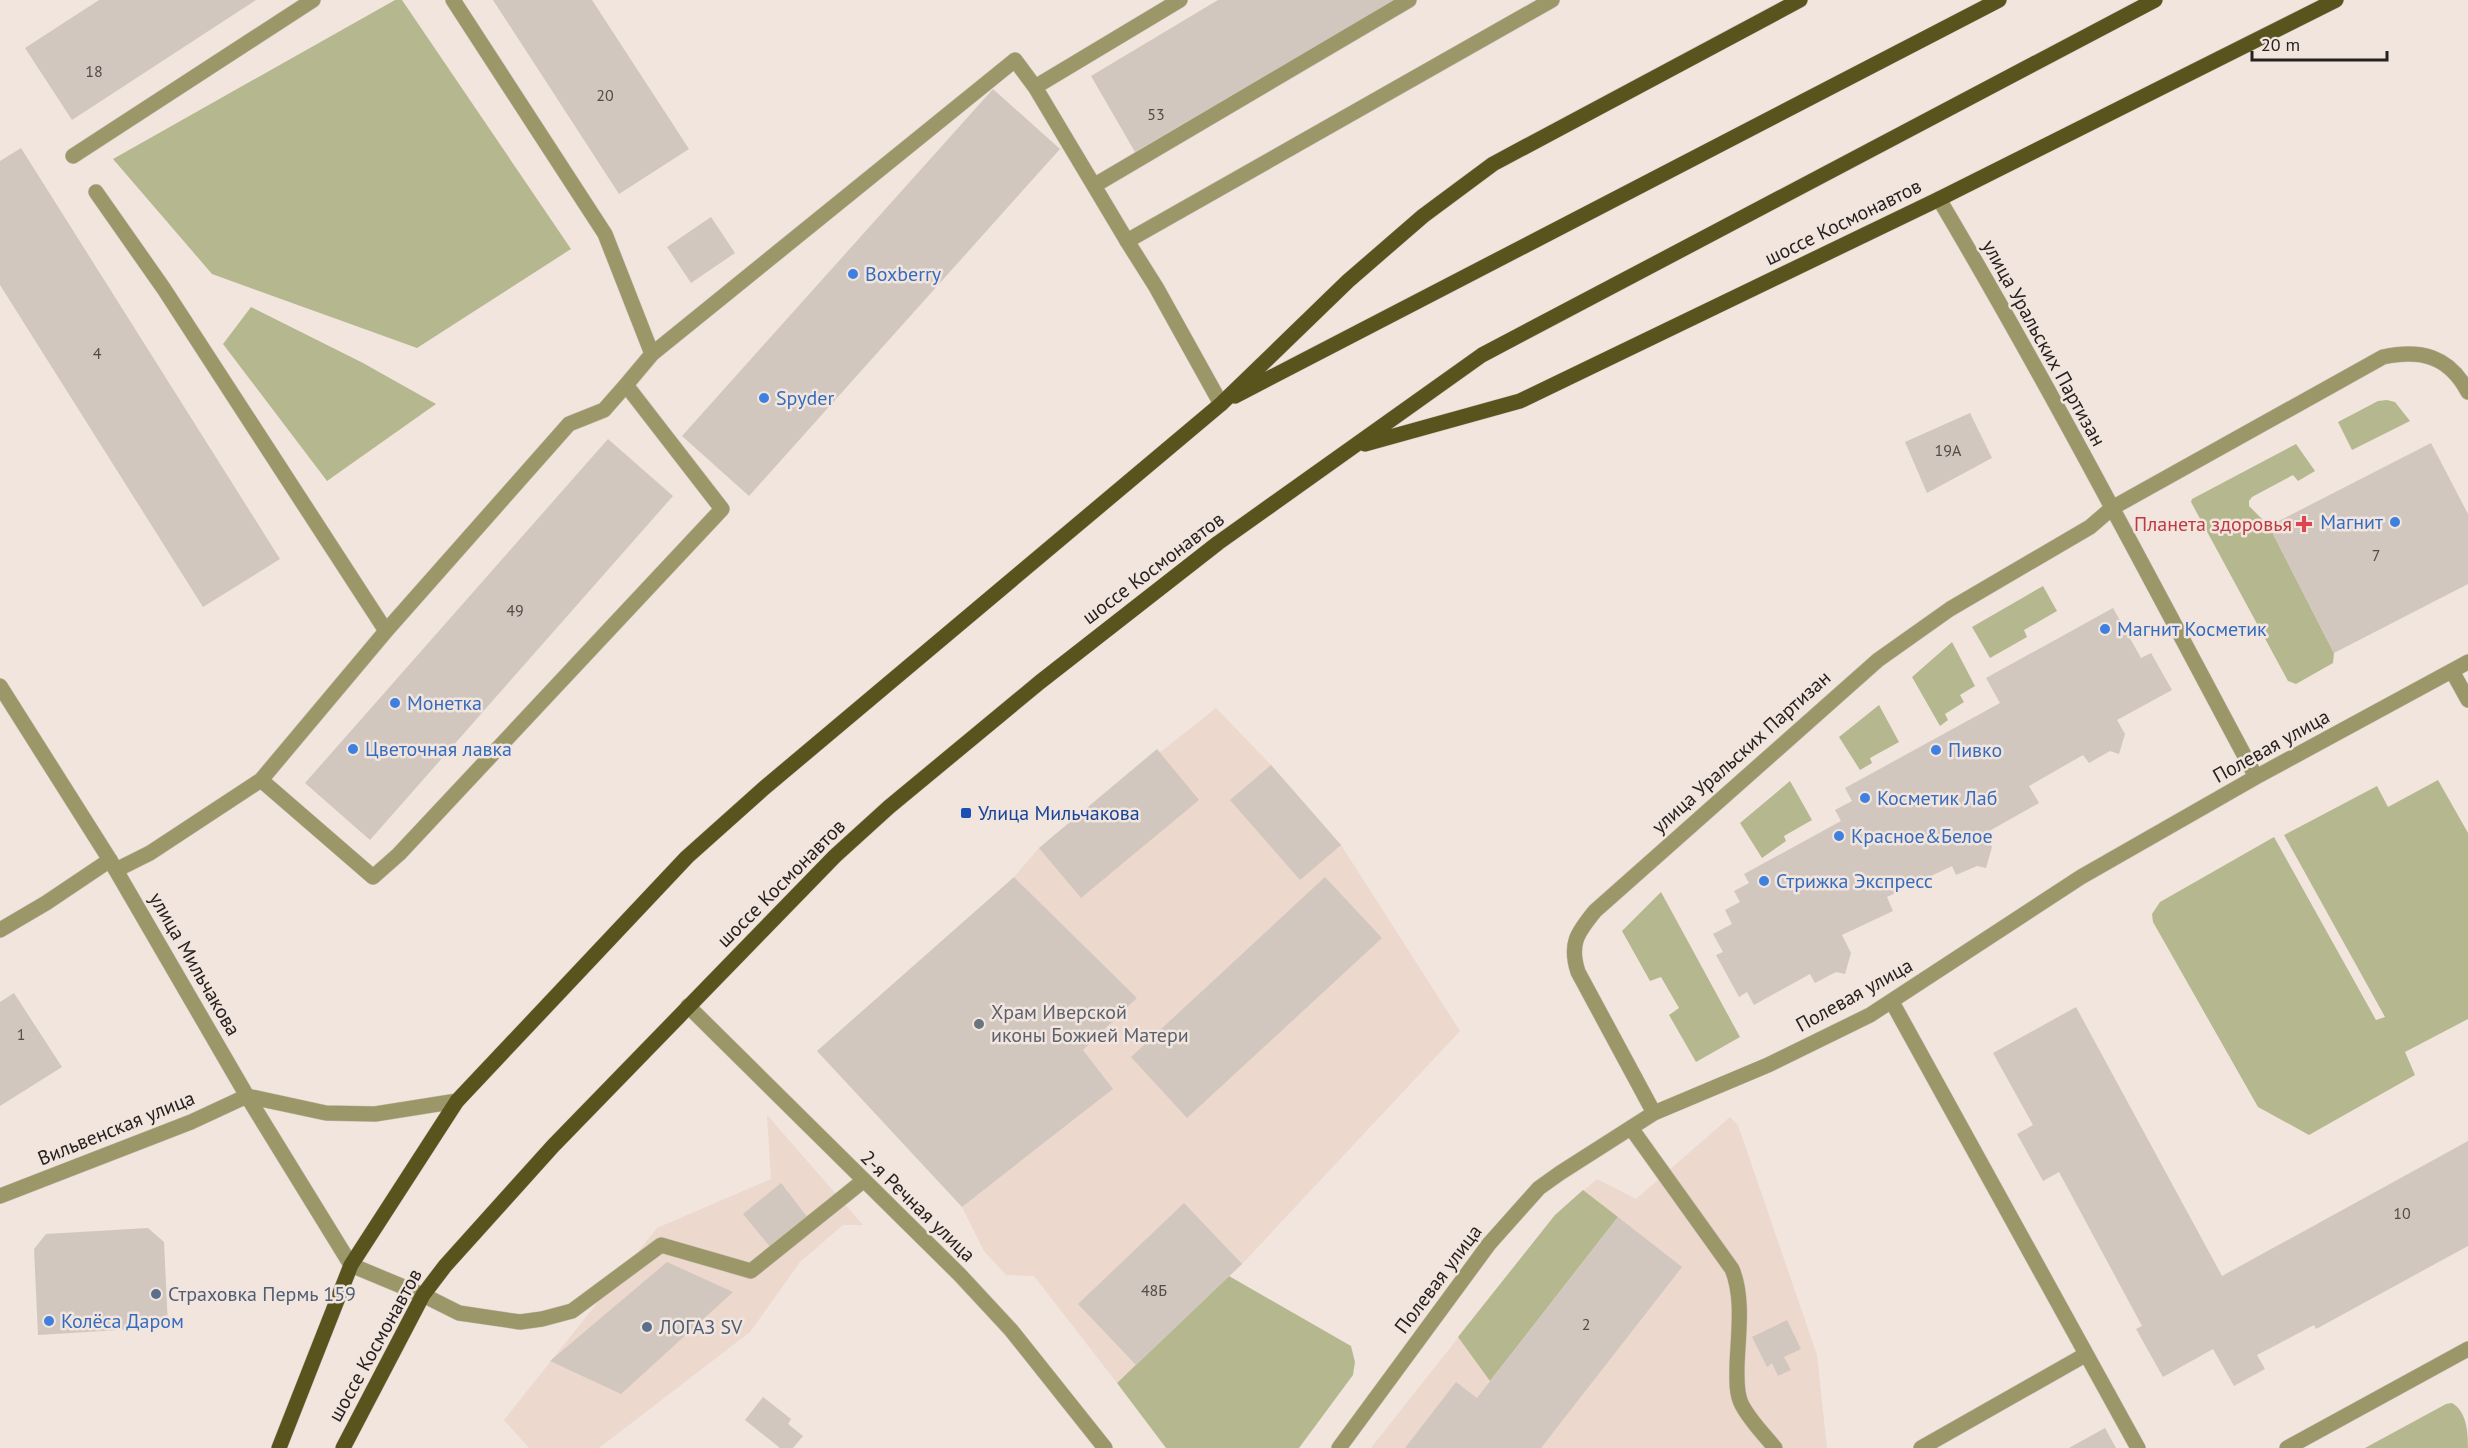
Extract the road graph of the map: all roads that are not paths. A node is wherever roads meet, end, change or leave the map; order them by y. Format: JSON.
{"nodes":[{"id":1,"x":313,"y":0,"type":"edge"},
{"id":2,"x":453,"y":0,"type":"edge"},
{"id":3,"x":1180,"y":0,"type":"edge"},
{"id":4,"x":1409,"y":0,"type":"edge"},
{"id":5,"x":1552,"y":0,"type":"edge"},
{"id":6,"x":1800,"y":0,"type":"edge"},
{"id":7,"x":2000,"y":0,"type":"edge"},
{"id":8,"x":2156,"y":0,"type":"edge"},
{"id":9,"x":2336,"y":0,"type":"edge"},
{"id":10,"x":1035,"y":87,"type":"junction"},
{"id":11,"x":73,"y":156,"type":"dead end"},
{"id":12,"x":1095,"y":185,"type":"junction"},
{"id":13,"x":96,"y":192,"type":"dead end"},
{"id":14,"x":1939,"y":199,"type":"junction"},
{"id":15,"x":1127,"y":241,"type":"junction"},
{"id":16,"x":652,"y":354,"type":"junction"},
{"id":17,"x":626,"y":385,"type":"junction"},
{"id":18,"x":2468,"y":393,"type":"edge"},
{"id":19,"x":1221,"y":404,"type":"junction"},
{"id":20,"x":1353,"y":448,"type":"junction"},
{"id":21,"x":2112,"y":507,"type":"junction"},
{"id":22,"x":387,"y":631,"type":"junction"},
{"id":23,"x":2468,"y":662,"type":"edge"},
{"id":24,"x":2452,"y":671,"type":"junction"},
{"id":25,"x":0,"y":686,"type":"edge"},
{"id":26,"x":2468,"y":700,"type":"edge"},
{"id":27,"x":2256,"y":777,"type":"junction"},
{"id":28,"x":261,"y":780,"type":"junction"},
{"id":29,"x":113,"y":865,"type":"junction"},
{"id":30,"x":0,"y":930,"type":"edge"},
{"id":31,"x":1892,"y":1002,"type":"junction"},
{"id":32,"x":688,"y":1006,"type":"junction"},
{"id":33,"x":247,"y":1096,"type":"junction"},
{"id":34,"x":457,"y":1101,"type":"junction"},
{"id":35,"x":1654,"y":1113,"type":"junction"},
{"id":36,"x":1631,"y":1128,"type":"junction"},
{"id":37,"x":863,"y":1181,"type":"junction"},
{"id":38,"x":0,"y":1196,"type":"edge"},
{"id":39,"x":351,"y":1265,"type":"junction"},
{"id":40,"x":423,"y":1295,"type":"junction"},
{"id":41,"x":2468,"y":1349,"type":"edge"},
{"id":42,"x":2085,"y":1356,"type":"junction"},
{"id":43,"x":279,"y":1448,"type":"edge"},
{"id":44,"x":343,"y":1448,"type":"edge"},
{"id":45,"x":1105,"y":1448,"type":"edge"},
{"id":46,"x":1339,"y":1448,"type":"edge"},
{"id":47,"x":1776,"y":1448,"type":"edge"},
{"id":48,"x":1921,"y":1448,"type":"edge"},
{"id":49,"x":2138,"y":1448,"type":"edge"},
{"id":50,"x":2287,"y":1448,"type":"edge"}],
"edges":[{"from":1,"to":11,"type":"street"},
{"from":2,"to":16,"type":"street"},
{"from":3,"to":10,"type":"street"},
{"from":4,"to":12,"type":"street"},
{"from":5,"to":15,"type":"street"},
{"from":6,"to":19,"type":"main road","name":"шоссе Космонавтов"},
{"from":7,"to":19,"type":"main road","name":"шоссе Космонавтов"},
{"from":8,"to":20,"type":"main road","name":"шоссе Космонавтов"},
{"from":9,"to":14,"type":"main road","name":"шоссе Космонавтов"},
{"from":10,"to":12,"type":"street"},
{"from":10,"to":16,"type":"street"},
{"from":12,"to":15,"type":"street"},
{"from":13,"to":22,"type":"street"},
{"from":14,"to":20,"type":"main road","name":"шоссе Космонавтов"},
{"from":14,"to":21,"type":"street","name":"улица Уральских Партизан"},
{"from":15,"to":19,"type":"street"},
{"from":16,"to":17,"type":"street"},
{"from":17,"to":22,"type":"street"},
{"from":17,"to":28,"type":"street"},
{"from":18,"to":21,"type":"street"},
{"from":19,"to":34,"type":"main road","name":"шоссе Космонавтов"},
{"from":20,"to":32,"type":"main road","name":"шоссе Космонавтов"},
{"from":21,"to":27,"type":"street","name":"улица Уральских Партизан"},
{"from":21,"to":35,"type":"street","name":"улица Уральских Партизан"},
{"from":22,"to":28,"type":"street"},
{"from":23,"to":24,"type":"street","name":"Полевая улица"},
{"from":24,"to":26,"type":"street"},
{"from":24,"to":27,"type":"street","name":"Полевая улица"},
{"from":25,"to":29,"type":"street","name":"улица Мильчакова"},
{"from":27,"to":31,"type":"street","name":"Полевая улица"},
{"from":28,"to":29,"type":"street"},
{"from":29,"to":30,"type":"street"},
{"from":29,"to":33,"type":"street","name":"улица Мильчакова"},
{"from":31,"to":35,"type":"street","name":"Полевая улица"},
{"from":31,"to":42,"type":"street"},
{"from":32,"to":37,"type":"street","name":"2-я Речная улица"},
{"from":32,"to":40,"type":"main road","name":"шоссе Космонавтов"},
{"from":33,"to":34,"type":"street"},
{"from":33,"to":38,"type":"street","name":"Вильвенская улица"},
{"from":33,"to":39,"type":"street","name":"улица Мильчакова"},
{"from":34,"to":39,"type":"main road","name":"шоссе Космонавтов"},
{"from":35,"to":36,"type":"street","name":"Полевая улица"},
{"from":36,"to":46,"type":"street","name":"Полевая улица"},
{"from":36,"to":47,"type":"street"},
{"from":37,"to":40,"type":"street"},
{"from":37,"to":45,"type":"street","name":"2-я Речная улица"},
{"from":39,"to":40,"type":"street"},
{"from":39,"to":43,"type":"main road","name":"шоссе Космонавтов"},
{"from":40,"to":44,"type":"main road","name":"шоссе Космонавтов"},
{"from":41,"to":50,"type":"street"},
{"from":42,"to":48,"type":"street"},
{"from":42,"to":49,"type":"street"}]}
